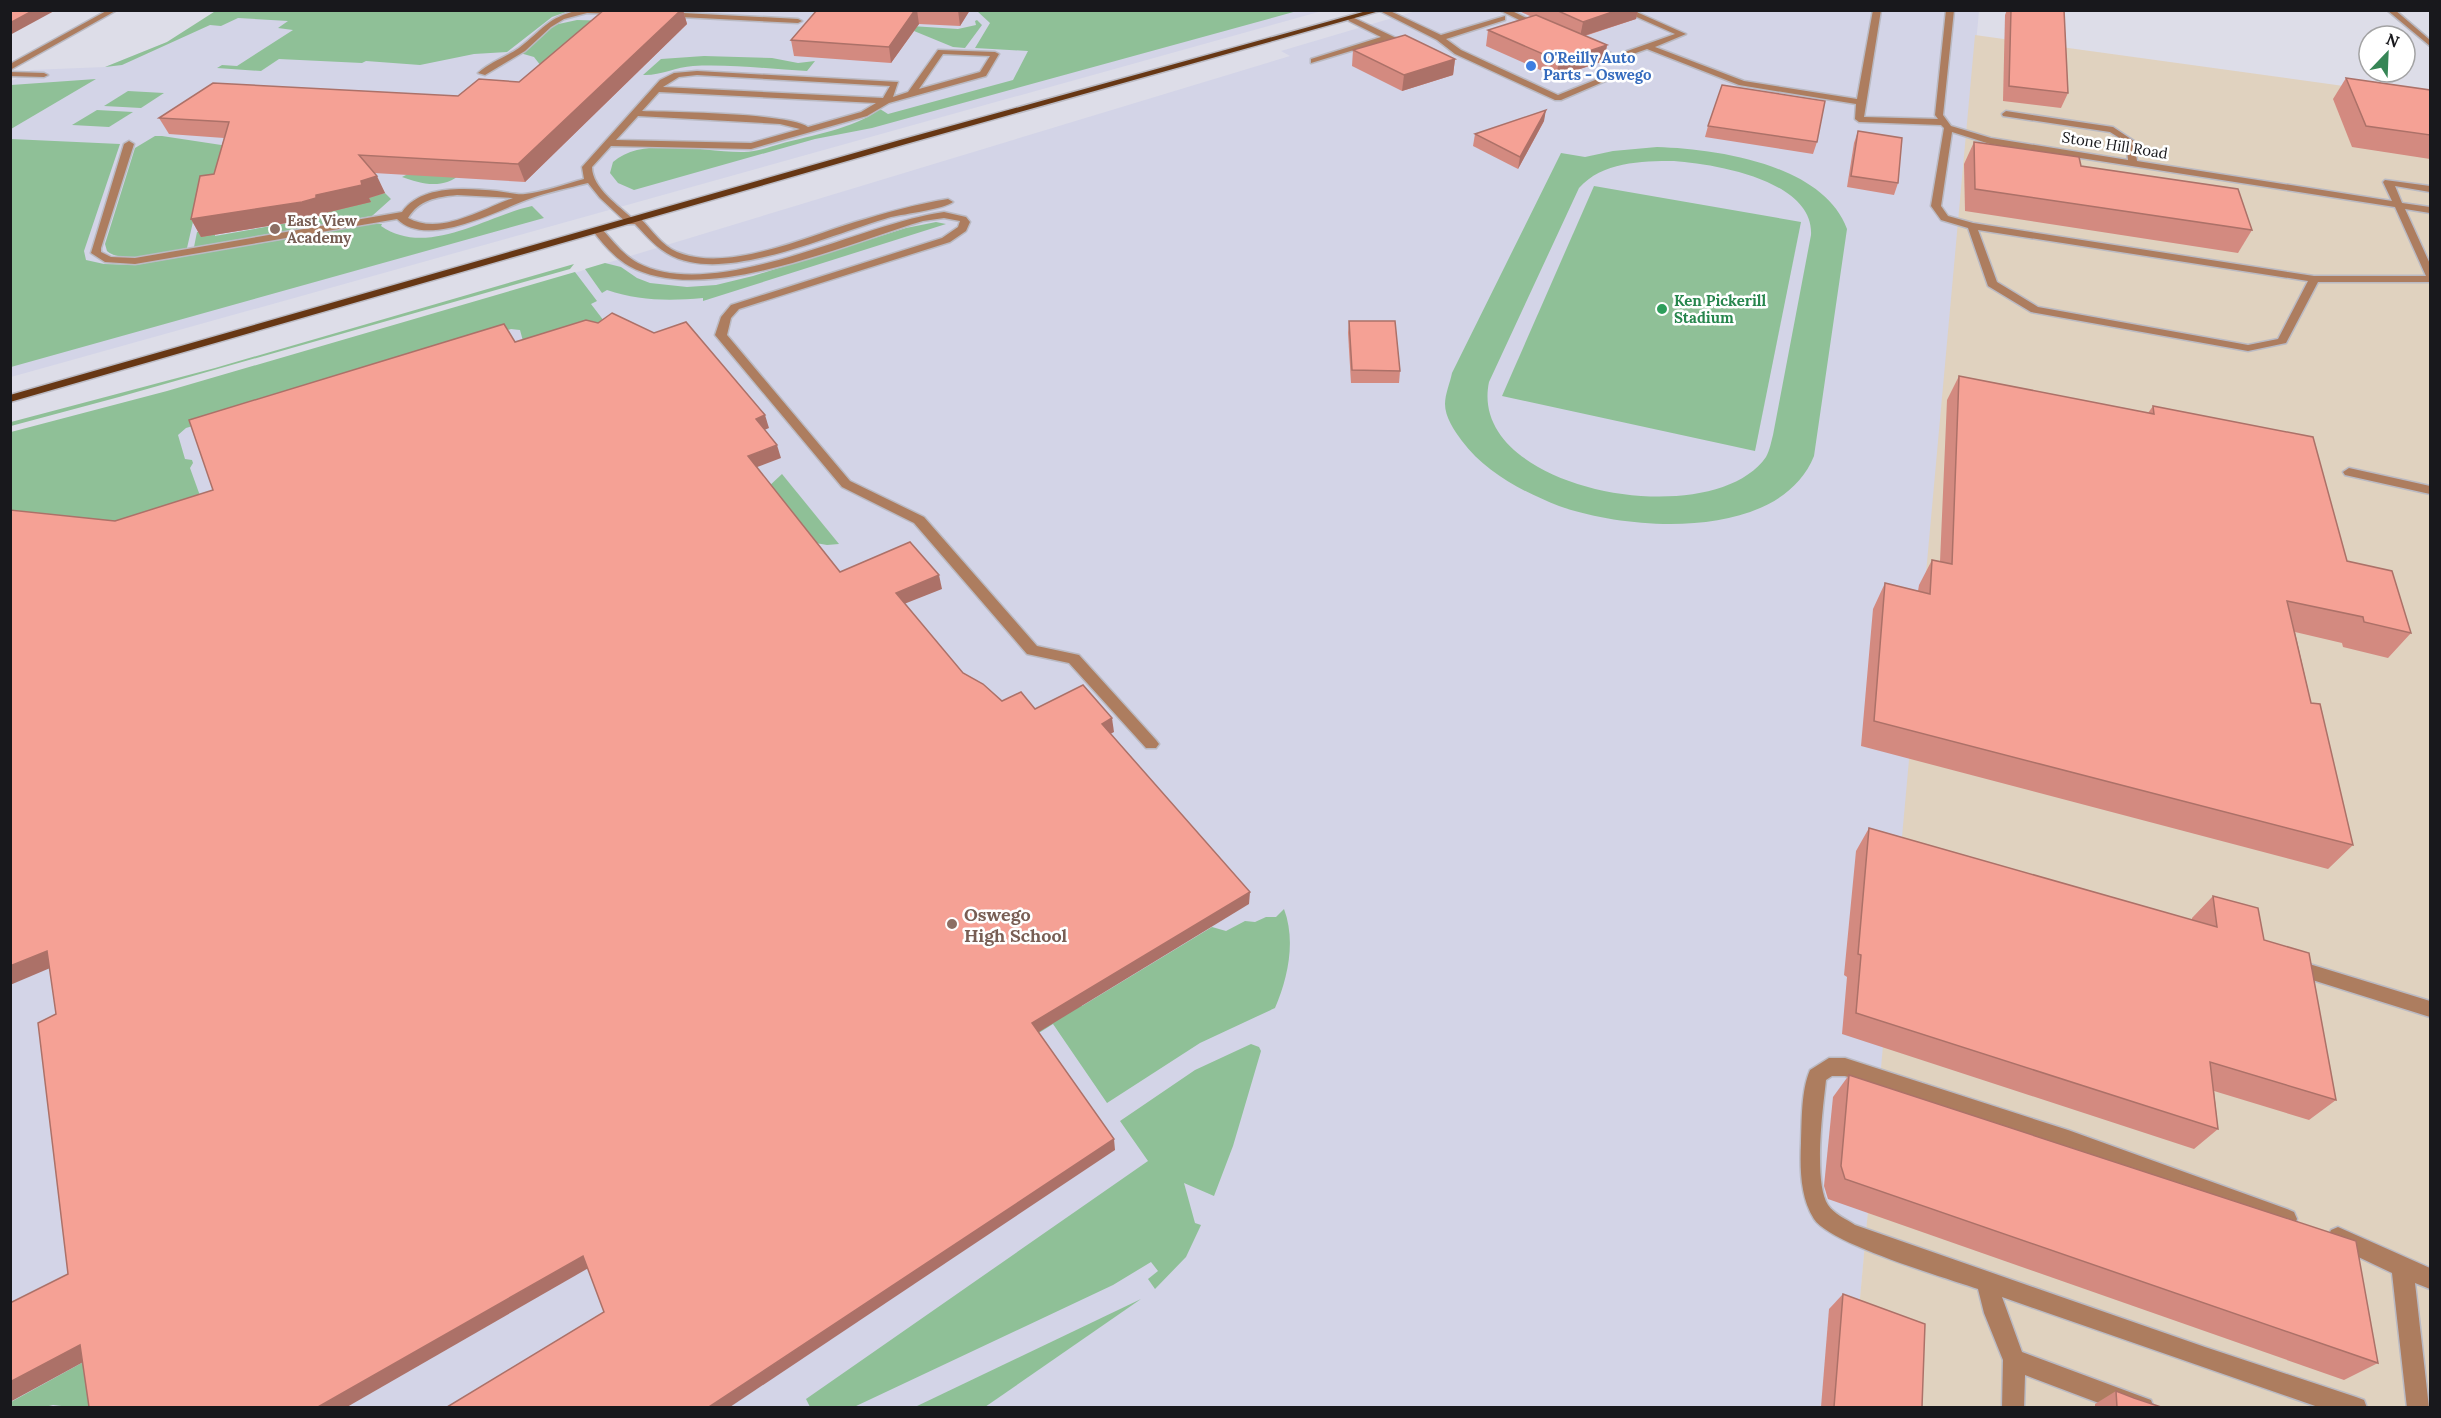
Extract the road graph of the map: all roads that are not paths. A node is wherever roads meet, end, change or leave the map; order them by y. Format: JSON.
{"nodes":[{"id":1,"x":114,"y":10,"type":"edge"},
{"id":2,"x":1380,"y":10,"type":"edge"},
{"id":3,"x":1624,"y":10,"type":"edge"},
{"id":4,"x":1877,"y":10,"type":"edge"},
{"id":5,"x":1950,"y":10,"type":"edge"},
{"id":6,"x":2390,"y":10,"type":"edge"},
{"id":7,"x":627,"y":12,"type":"edge"},
{"id":8,"x":651,"y":14,"type":"edge"},
{"id":9,"x":1502,"y":14,"type":"edge"},
{"id":10,"x":1352,"y":19,"type":"junction"},
{"id":11,"x":798,"y":21,"type":"dead end"},
{"id":12,"x":2407,"y":24,"type":"edge"},
{"id":13,"x":1554,"y":32,"type":"edge"},
{"id":14,"x":2417,"y":33,"type":"edge"},
{"id":15,"x":1388,"y":37,"type":"junction"},
{"id":16,"x":1440,"y":38,"type":"junction"},
{"id":17,"x":1575,"y":41,"type":"edge"},
{"id":18,"x":2430,"y":44,"type":"edge"},
{"id":19,"x":1648,"y":47,"type":"junction"},
{"id":20,"x":1417,"y":51,"type":"edge"},
{"id":21,"x":1314,"y":61,"type":"dead end"},
{"id":22,"x":10,"y":68,"type":"edge"},
{"id":23,"x":482,"y":73,"type":"dead end"},
{"id":24,"x":10,"y":74,"type":"edge"},
{"id":25,"x":44,"y":75,"type":"dead end"},
{"id":26,"x":1613,"y":76,"type":"dead end"},
{"id":27,"x":657,"y":89,"type":"junction"},
{"id":28,"x":912,"y":93,"type":"junction"},
{"id":29,"x":886,"y":101,"type":"junction"},
{"id":30,"x":1861,"y":102,"type":"junction"},
{"id":31,"x":635,"y":113,"type":"junction"},
{"id":32,"x":2006,"y":114,"type":"dead end"},
{"id":33,"x":1945,"y":125,"type":"junction"},
{"id":34,"x":807,"y":130,"type":"junction"},
{"id":35,"x":607,"y":143,"type":"junction"},
{"id":36,"x":129,"y":144,"type":"dead end"},
{"id":37,"x":2133,"y":163,"type":"junction"},
{"id":38,"x":590,"y":180,"type":"junction"},
{"id":39,"x":2430,"y":189,"type":"edge"},
{"id":40,"x":524,"y":197,"type":"junction"},
{"id":41,"x":948,"y":202,"type":"dead end"},
{"id":42,"x":2398,"y":205,"type":"junction"},
{"id":43,"x":2430,"y":210,"type":"edge"},
{"id":44,"x":403,"y":215,"type":"junction"},
{"id":45,"x":634,"y":221,"type":"junction"},
{"id":46,"x":1972,"y":226,"type":"junction"},
{"id":47,"x":598,"y":231,"type":"junction"},
{"id":48,"x":2430,"y":274,"type":"edge"},
{"id":49,"x":2314,"y":279,"type":"junction"},
{"id":50,"x":2430,"y":279,"type":"edge"},
{"id":51,"x":10,"y":399,"type":"edge"},
{"id":52,"x":2349,"y":472,"type":"dead end"},
{"id":53,"x":2430,"y":490,"type":"edge"},
{"id":54,"x":1151,"y":744,"type":"dead end"},
{"id":55,"x":2277,"y":962,"type":"edge"},
{"id":56,"x":2430,"y":1009,"type":"edge"},
{"id":57,"x":2402,"y":1265,"type":"junction"},
{"id":58,"x":2430,"y":1279,"type":"edge"},
{"id":59,"x":1987,"y":1281,"type":"junction"},
{"id":60,"x":2014,"y":1360,"type":"junction"},
{"id":61,"x":2348,"y":1406,"type":"edge"},
{"id":62,"x":2013,"y":1407,"type":"edge"},
{"id":63,"x":2143,"y":1407,"type":"edge"},
{"id":64,"x":2418,"y":1407,"type":"edge"}],
"edges":[{"from":1,"to":22,"type":"street"},
{"from":2,"to":10,"type":"main road"},
{"from":2,"to":16,"type":"street"},
{"from":3,"to":19,"type":"street"},
{"from":4,"to":30,"type":"street"},
{"from":5,"to":33,"type":"street"},
{"from":6,"to":12,"type":"street"},
{"from":7,"to":23,"type":"street"},
{"from":8,"to":11,"type":"street"},
{"from":9,"to":13,"type":"street"},
{"from":9,"to":16,"type":"street"},
{"from":10,"to":15,"type":"street"},
{"from":10,"to":45,"type":"main road"},
{"from":14,"to":18,"type":"street"},
{"from":15,"to":20,"type":"street"},
{"from":15,"to":21,"type":"street"},
{"from":16,"to":26,"type":"street"},
{"from":17,"to":19,"type":"street"},
{"from":19,"to":30,"type":"street"},
{"from":24,"to":25,"type":"street"},
{"from":27,"to":29,"type":"street"},
{"from":27,"to":29,"type":"street"},
{"from":27,"to":31,"type":"street"},
{"from":28,"to":28,"type":"street"},
{"from":28,"to":29,"type":"street"},
{"from":29,"to":34,"type":"street"},
{"from":30,"to":33,"type":"street","name":"Stone Hill Road"},
{"from":31,"to":34,"type":"street"},
{"from":31,"to":35,"type":"street"},
{"from":32,"to":37,"type":"street"},
{"from":33,"to":37,"type":"street","name":"Stone Hill Road"},
{"from":33,"to":46,"type":"street"},
{"from":34,"to":35,"type":"street"},
{"from":35,"to":38,"type":"street"},
{"from":36,"to":44,"type":"street"},
{"from":37,"to":42,"type":"street","name":"Stone Hill Road"},
{"from":38,"to":40,"type":"street"},
{"from":38,"to":45,"type":"street"},
{"from":39,"to":42,"type":"street"},
{"from":40,"to":44,"type":"street"},
{"from":40,"to":44,"type":"street"},
{"from":41,"to":45,"type":"street"},
{"from":42,"to":43,"type":"street","name":"Stone Hill Road"},
{"from":42,"to":48,"type":"street"},
{"from":45,"to":47,"type":"main road"},
{"from":46,"to":49,"type":"street"},
{"from":46,"to":49,"type":"street"},
{"from":47,"to":51,"type":"main road"},
{"from":47,"to":54,"type":"street"},
{"from":49,"to":50,"type":"street"},
{"from":52,"to":53,"type":"street"},
{"from":55,"to":56,"type":"street"},
{"from":57,"to":58,"type":"street"},
{"from":57,"to":59,"type":"street"},
{"from":57,"to":64,"type":"street"},
{"from":59,"to":60,"type":"street"},
{"from":59,"to":61,"type":"street"},
{"from":60,"to":62,"type":"street"},
{"from":60,"to":63,"type":"street"}]}
